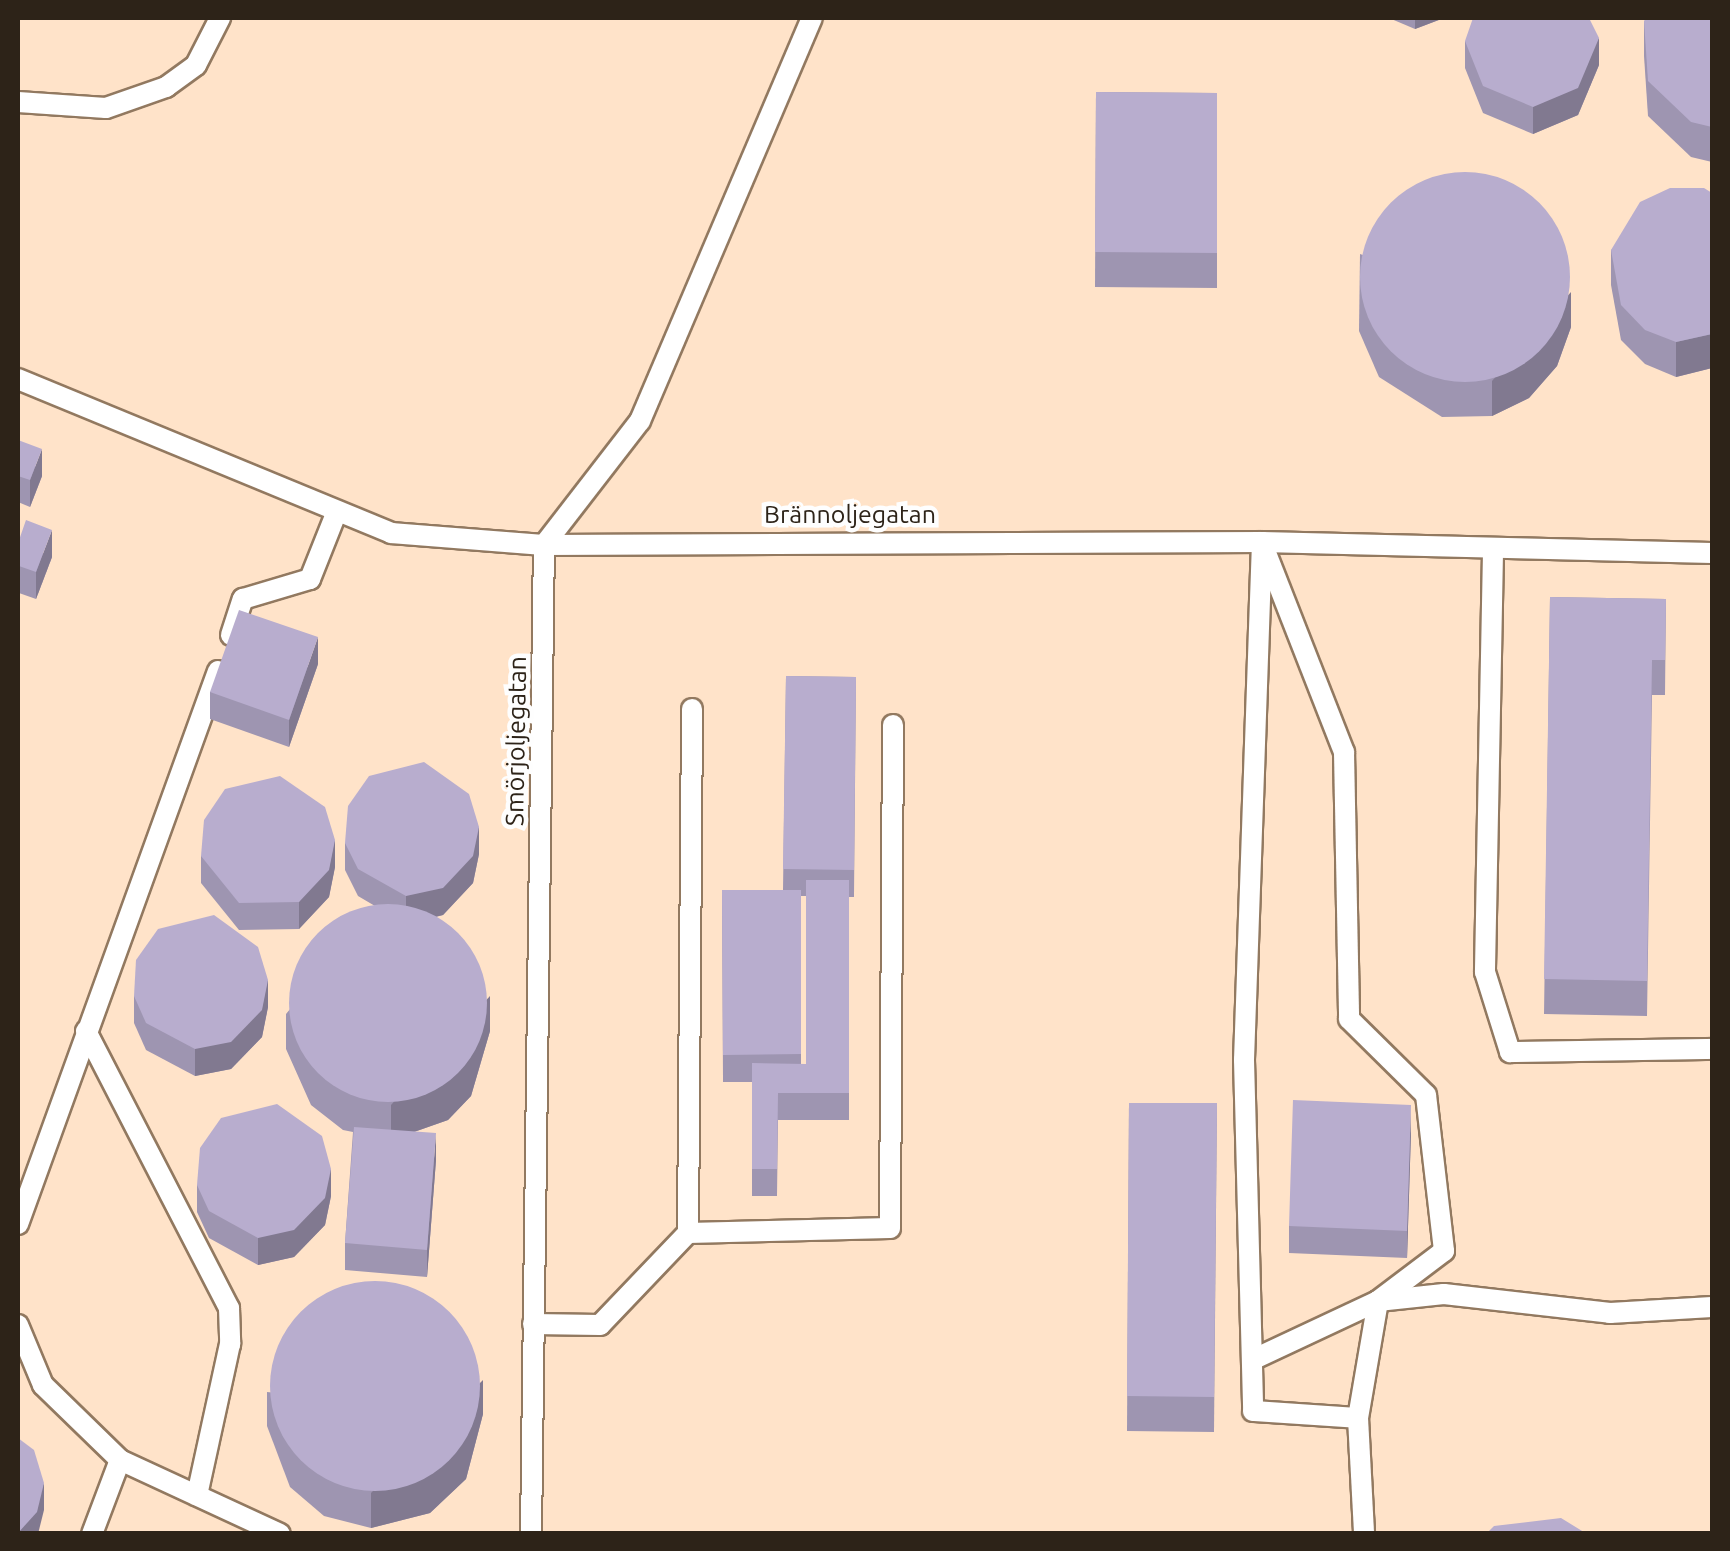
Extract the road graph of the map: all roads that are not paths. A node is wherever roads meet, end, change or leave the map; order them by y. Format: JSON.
{"nodes":[{"id":1,"x":220,"y":18,"type":"edge"},
{"id":2,"x":812,"y":18,"type":"edge"},
{"id":3,"x":18,"y":102,"type":"edge"},
{"id":4,"x":18,"y":379,"type":"edge"},
{"id":5,"x":337,"y":511,"type":"junction"},
{"id":6,"x":1262,"y":542,"type":"junction"},
{"id":7,"x":544,"y":545,"type":"junction"},
{"id":8,"x":1493,"y":552,"type":"junction"},
{"id":9,"x":1712,"y":553,"type":"edge"},
{"id":10,"x":692,"y":709,"type":"dead end"},
{"id":11,"x":893,"y":725,"type":"dead end"},
{"id":12,"x":86,"y":1031,"type":"junction"},
{"id":13,"x":1712,"y":1049,"type":"edge"},
{"id":14,"x":18,"y":1224,"type":"edge"},
{"id":15,"x":688,"y":1233,"type":"junction"},
{"id":16,"x":1378,"y":1301,"type":"junction"},
{"id":17,"x":1712,"y":1307,"type":"edge"},
{"id":18,"x":533,"y":1324,"type":"junction"},
{"id":19,"x":18,"y":1325,"type":"edge"},
{"id":20,"x":1252,"y":1360,"type":"junction"},
{"id":21,"x":1358,"y":1418,"type":"junction"},
{"id":22,"x":120,"y":1460,"type":"junction"},
{"id":23,"x":198,"y":1495,"type":"junction"},
{"id":24,"x":92,"y":1534,"type":"edge"},
{"id":25,"x":280,"y":1534,"type":"edge"},
{"id":26,"x":530,"y":1534,"type":"edge"},
{"id":27,"x":1364,"y":1534,"type":"edge"}],
"edges":[{"from":1,"to":3,"type":"lane"},
{"from":2,"to":7,"type":"lane"},
{"from":4,"to":5,"type":"lane","name":"Brännoljegatan"},
{"from":5,"to":7,"type":"lane","name":"Brännoljegatan"},
{"from":5,"to":12,"type":"lane"},
{"from":6,"to":7,"type":"lane","name":"Brännoljegatan"},
{"from":6,"to":8,"type":"lane","name":"Brännoljegatan"},
{"from":6,"to":16,"type":"lane"},
{"from":6,"to":20,"type":"lane"},
{"from":7,"to":18,"type":"lane","name":"Smörjoljegatan"},
{"from":8,"to":9,"type":"lane","name":"Brännoljegatan"},
{"from":8,"to":13,"type":"lane"},
{"from":10,"to":15,"type":"lane"},
{"from":11,"to":15,"type":"lane"},
{"from":12,"to":14,"type":"lane"},
{"from":12,"to":23,"type":"lane"},
{"from":15,"to":18,"type":"lane"},
{"from":16,"to":17,"type":"lane"},
{"from":16,"to":20,"type":"lane"},
{"from":16,"to":21,"type":"lane"},
{"from":18,"to":26,"type":"lane","name":"Smörjoljegatan"},
{"from":19,"to":22,"type":"lane"},
{"from":20,"to":21,"type":"lane"},
{"from":21,"to":27,"type":"lane"},
{"from":22,"to":23,"type":"lane"},
{"from":22,"to":24,"type":"lane"},
{"from":23,"to":25,"type":"lane"}]}
